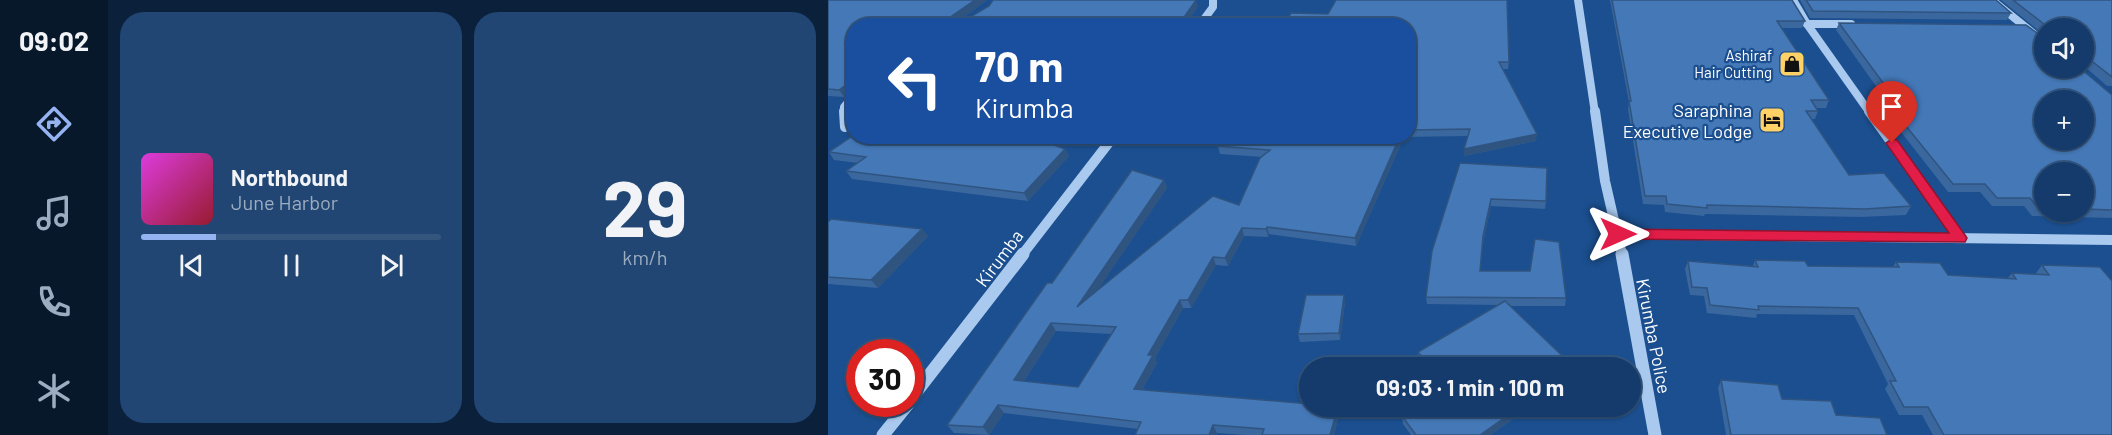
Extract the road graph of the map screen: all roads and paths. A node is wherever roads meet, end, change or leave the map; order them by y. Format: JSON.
{"nodes":[{"id":1,"x":1213,"y":0,"type":"edge"},
{"id":2,"x":1578,"y":0,"type":"edge"},
{"id":3,"x":1793,"y":0,"type":"edge"},
{"id":4,"x":1992,"y":0,"type":"edge"},
{"id":5,"x":1205,"y":18,"type":"edge"},
{"id":6,"x":1807,"y":24,"type":"junction"},
{"id":7,"x":1866,"y":24,"type":"edge"},
{"id":8,"x":2014,"y":26,"type":"edge"},
{"id":9,"x":2026,"y":26,"type":"junction"},
{"id":10,"x":2034,"y":33,"type":"edge"},
{"id":11,"x":846,"y":105,"type":"edge"},
{"id":12,"x":845,"y":127,"type":"dead end"},
{"id":13,"x":1108,"y":144,"type":"edge"},
{"id":14,"x":1618,"y":234,"type":"junction"},
{"id":15,"x":1960,"y":238,"type":"junction"},
{"id":16,"x":2112,"y":240,"type":"edge"},
{"id":17,"x":924,"y":383,"type":"edge"},
{"id":18,"x":897,"y":417,"type":"edge"},
{"id":19,"x":883,"y":435,"type":"edge"},
{"id":20,"x":1655,"y":435,"type":"edge"}],
"edges":[{"from":1,"to":5,"type":"street"},
{"from":2,"to":14,"type":"street","name":"Kirumba Police"},
{"from":3,"to":6,"type":"street"},
{"from":4,"to":9,"type":"street"},
{"from":6,"to":7,"type":"street"},
{"from":6,"to":15,"type":"street"},
{"from":8,"to":9,"type":"street"},
{"from":9,"to":10,"type":"street"},
{"from":11,"to":12,"type":"street"},
{"from":13,"to":17,"type":"street","name":"Kirumba"},
{"from":14,"to":15,"type":"street"},
{"from":14,"to":20,"type":"street","name":"Kirumba Police"},
{"from":15,"to":16,"type":"street"},
{"from":18,"to":19,"type":"street","name":"Kirumba"}]}
